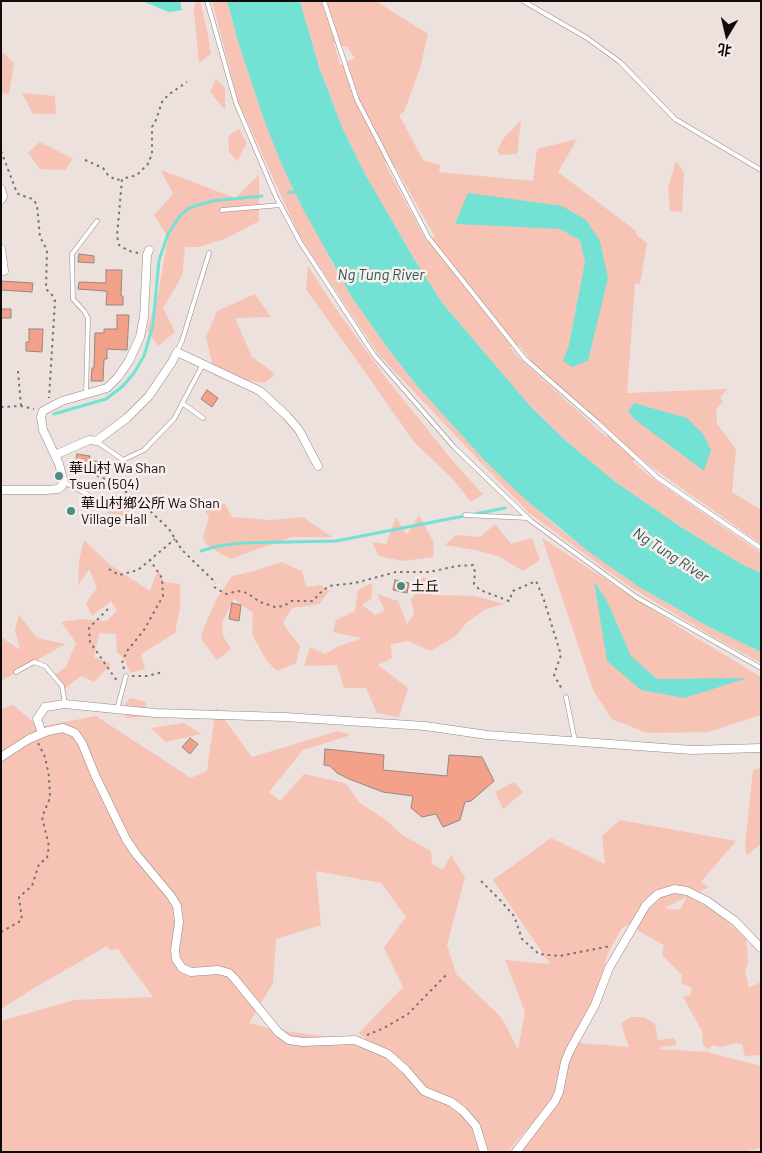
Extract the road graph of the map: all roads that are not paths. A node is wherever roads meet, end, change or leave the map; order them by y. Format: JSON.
{"nodes":[{"id":1,"x":207,"y":1,"type":"edge"},
{"id":2,"x":324,"y":1,"type":"edge"},
{"id":3,"x":523,"y":1,"type":"edge"},
{"id":4,"x":761,"y":170,"type":"edge"},
{"id":5,"x":1,"y":189,"type":"edge"},
{"id":6,"x":1,"y":200,"type":"edge"},
{"id":7,"x":281,"y":205,"type":"junction"},
{"id":8,"x":222,"y":210,"type":"dead end"},
{"id":9,"x":97,"y":221,"type":"dead end"},
{"id":10,"x":1,"y":249,"type":"edge"},
{"id":11,"x":148,"y":252,"type":"road end"},
{"id":12,"x":209,"y":254,"type":"dead end"},
{"id":13,"x":4,"y":271,"type":"dead end"},
{"id":14,"x":177,"y":352,"type":"junction"},
{"id":15,"x":203,"y":364,"type":"junction"},
{"id":16,"x":86,"y":395,"type":"junction"},
{"id":17,"x":182,"y":403,"type":"junction"},
{"id":18,"x":203,"y":418,"type":"dead end"},
{"id":19,"x":96,"y":441,"type":"junction"},
{"id":20,"x":59,"y":453,"type":"junction"},
{"id":21,"x":318,"y":466,"type":"dead end"},
{"id":22,"x":62,"y":481,"type":"junction"},
{"id":23,"x":1,"y":490,"type":"edge"},
{"id":24,"x":111,"y":507,"type":"dead end"},
{"id":25,"x":465,"y":515,"type":"dead end"},
{"id":26,"x":528,"y":518,"type":"junction"},
{"id":27,"x":761,"y":548,"type":"edge"},
{"id":28,"x":761,"y":668,"type":"edge"},
{"id":29,"x":16,"y":672,"type":"dead end"},
{"id":30,"x":126,"y":676,"type":"road end"},
{"id":31,"x":566,"y":697,"type":"road end"},
{"id":32,"x":65,"y":704,"type":"junction"},
{"id":33,"x":117,"y":709,"type":"junction"},
{"id":34,"x":39,"y":735,"type":"junction"},
{"id":35,"x":575,"y":741,"type":"junction"},
{"id":36,"x":761,"y":748,"type":"edge"},
{"id":37,"x":1,"y":756,"type":"edge"},
{"id":38,"x":761,"y":948,"type":"edge"},
{"id":39,"x":484,"y":1152,"type":"edge"},
{"id":40,"x":516,"y":1152,"type":"edge"}],
"edges":[{"from":1,"to":7,"type":"lane"},
{"from":2,"to":27,"type":"lane"},
{"from":3,"to":4,"type":"lane"},
{"from":5,"to":6,"type":"street"},
{"from":7,"to":8,"type":"lane"},
{"from":7,"to":26,"type":"lane"},
{"from":9,"to":16,"type":"lane"},
{"from":10,"to":13,"type":"street"},
{"from":11,"to":16,"type":"street"},
{"from":12,"to":14,"type":"lane"},
{"from":14,"to":15,"type":"street"},
{"from":14,"to":19,"type":"street"},
{"from":15,"to":17,"type":"lane"},
{"from":15,"to":21,"type":"street"},
{"from":16,"to":20,"type":"street"},
{"from":17,"to":18,"type":"lane"},
{"from":17,"to":19,"type":"lane"},
{"from":19,"to":20,"type":"street"},
{"from":20,"to":22,"type":"street"},
{"from":22,"to":23,"type":"street"},
{"from":22,"to":24,"type":"lane"},
{"from":25,"to":26,"type":"lane"},
{"from":26,"to":28,"type":"lane"},
{"from":29,"to":32,"type":"lane"},
{"from":30,"to":33,"type":"lane"},
{"from":31,"to":35,"type":"lane"},
{"from":32,"to":33,"type":"street"},
{"from":32,"to":34,"type":"street"},
{"from":33,"to":35,"type":"street"},
{"from":34,"to":37,"type":"street"},
{"from":34,"to":39,"type":"street"},
{"from":35,"to":36,"type":"street"},
{"from":38,"to":40,"type":"street"}]}
